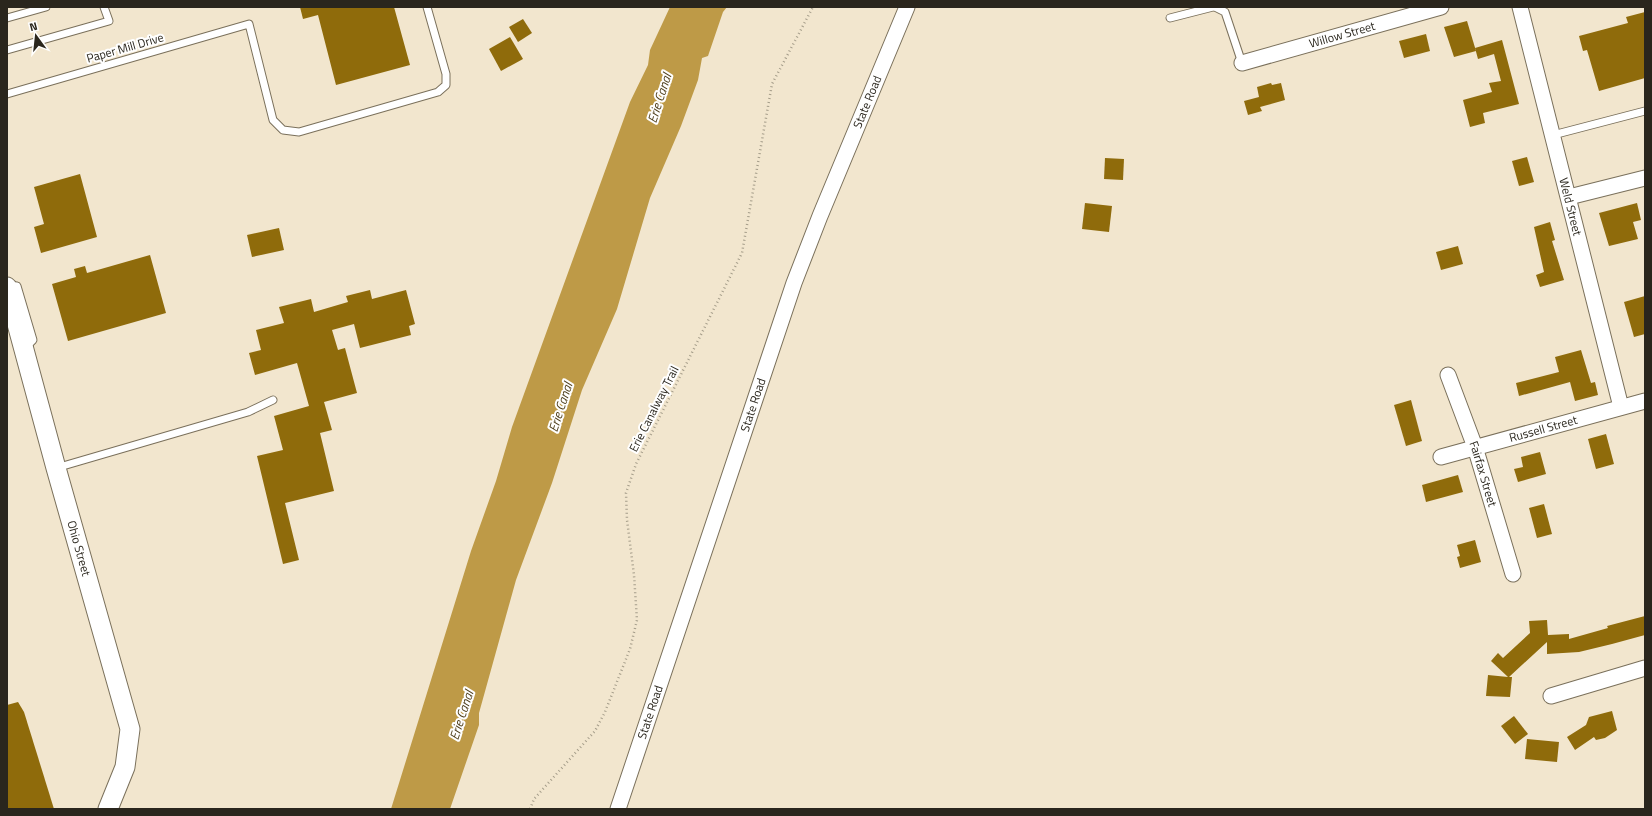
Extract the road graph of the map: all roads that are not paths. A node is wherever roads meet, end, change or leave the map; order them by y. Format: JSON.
{"nodes":[{"id":1,"x":46,"y":7,"type":"edge"},
{"id":2,"x":104,"y":7,"type":"edge"},
{"id":3,"x":427,"y":7,"type":"edge"},
{"id":4,"x":907,"y":7,"type":"edge"},
{"id":5,"x":1214,"y":7,"type":"edge"},
{"id":6,"x":1441,"y":7,"type":"edge"},
{"id":7,"x":1520,"y":7,"type":"edge"},
{"id":8,"x":7,"y":18,"type":"edge"},
{"id":9,"x":1170,"y":18,"type":"dead end"},
{"id":10,"x":7,"y":50,"type":"edge"},
{"id":11,"x":1242,"y":63,"type":"joint"},
{"id":12,"x":7,"y":94,"type":"edge"},
{"id":13,"x":1645,"y":111,"type":"edge"},
{"id":14,"x":1553,"y":135,"type":"junction"},
{"id":15,"x":1645,"y":178,"type":"edge"},
{"id":16,"x":1569,"y":197,"type":"junction"},
{"id":17,"x":7,"y":286,"type":"edge"},
{"id":18,"x":1448,"y":376,"type":"dead end"},
{"id":19,"x":273,"y":400,"type":"dead end"},
{"id":20,"x":1645,"y":401,"type":"edge"},
{"id":21,"x":1621,"y":407,"type":"junction"},
{"id":22,"x":1474,"y":447,"type":"junction"},
{"id":23,"x":1441,"y":457,"type":"dead end"},
{"id":24,"x":56,"y":468,"type":"junction"},
{"id":25,"x":1512,"y":574,"type":"dead end"},
{"id":26,"x":1645,"y":668,"type":"edge"},
{"id":27,"x":1551,"y":696,"type":"dead end"},
{"id":28,"x":108,"y":809,"type":"edge"},
{"id":29,"x":618,"y":809,"type":"edge"}],
"edges":[{"from":1,"to":8,"type":"lane"},
{"from":2,"to":10,"type":"lane"},
{"from":3,"to":12,"type":"lane","name":"Paper Mill Drive"},
{"from":4,"to":29,"type":"street","name":"State Road"},
{"from":5,"to":9,"type":"lane"},
{"from":5,"to":11,"type":"lane"},
{"from":6,"to":11,"type":"street","name":"Willow Street"},
{"from":7,"to":14,"type":"street","name":"Weld Street"},
{"from":13,"to":14,"type":"lane"},
{"from":14,"to":16,"type":"street","name":"Weld Street"},
{"from":15,"to":16,"type":"street"},
{"from":16,"to":21,"type":"street","name":"Weld Street"},
{"from":17,"to":24,"type":"street","name":"Ohio Street"},
{"from":18,"to":22,"type":"street","name":"Fairfax Street"},
{"from":19,"to":24,"type":"lane"},
{"from":20,"to":21,"type":"street","name":"Russell Street"},
{"from":21,"to":22,"type":"street","name":"Russell Street"},
{"from":22,"to":23,"type":"street","name":"Russell Street"},
{"from":22,"to":25,"type":"street","name":"Fairfax Street"},
{"from":24,"to":28,"type":"street","name":"Ohio Street"},
{"from":26,"to":27,"type":"street"}]}
